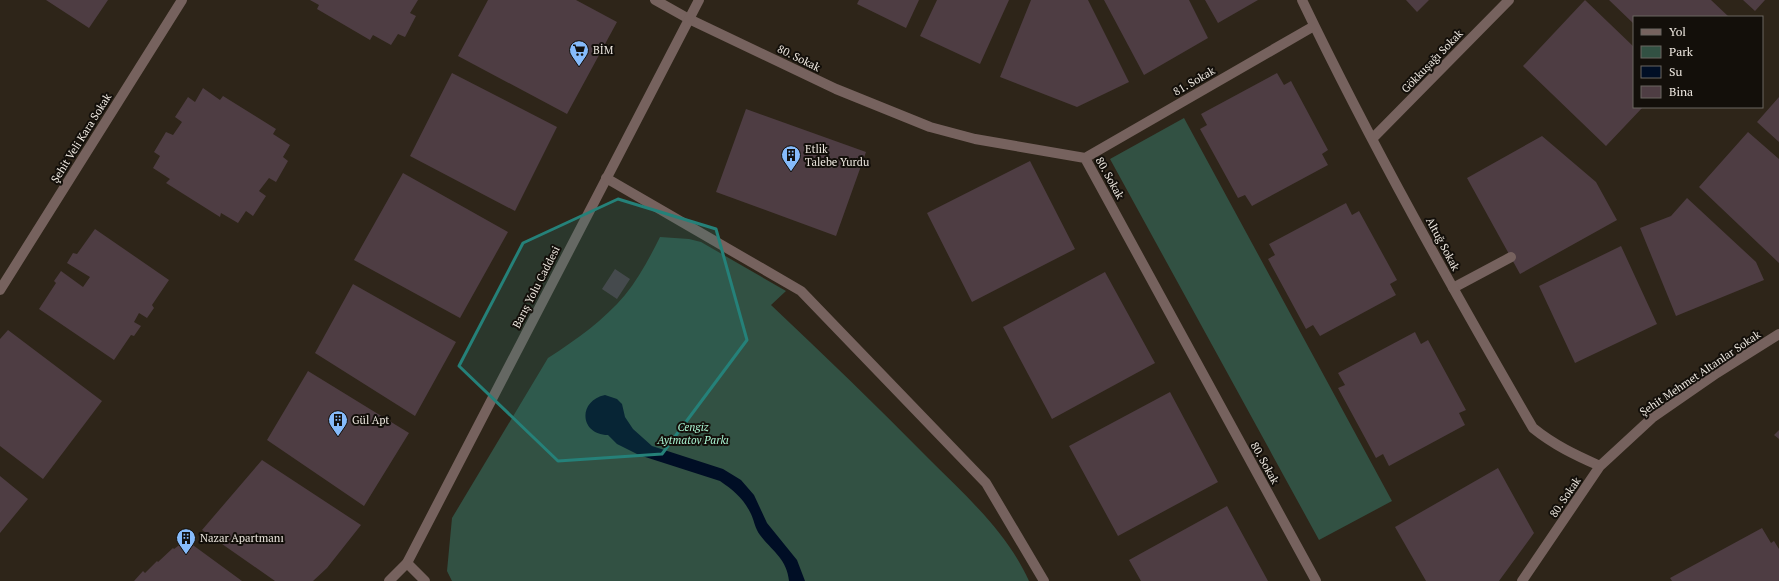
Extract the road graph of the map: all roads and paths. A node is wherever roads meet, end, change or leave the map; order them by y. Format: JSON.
{"nodes":[{"id":1,"x":182,"y":0,"type":"edge"},
{"id":2,"x":655,"y":0,"type":"edge"},
{"id":3,"x":699,"y":0,"type":"edge"},
{"id":4,"x":1302,"y":0,"type":"edge"},
{"id":5,"x":1509,"y":0,"type":"edge"},
{"id":6,"x":690,"y":19,"type":"junction"},
{"id":7,"x":1314,"y":26,"type":"junction"},
{"id":8,"x":1372,"y":139,"type":"junction"},
{"id":9,"x":1085,"y":158,"type":"junction"},
{"id":10,"x":606,"y":178,"type":"junction"},
{"id":11,"x":1511,"y":257,"type":"dead end"},
{"id":12,"x":1453,"y":288,"type":"junction"},
{"id":13,"x":0,"y":290,"type":"edge"},
{"id":14,"x":1779,"y":334,"type":"edge"},
{"id":15,"x":1600,"y":466,"type":"junction"},
{"id":16,"x":407,"y":562,"type":"junction"},
{"id":17,"x":389,"y":581,"type":"edge"},
{"id":18,"x":425,"y":581,"type":"edge"},
{"id":19,"x":1044,"y":581,"type":"edge"},
{"id":20,"x":1316,"y":581,"type":"edge"},
{"id":21,"x":1522,"y":581,"type":"edge"}],
"edges":[{"from":1,"to":13,"type":"street","name":"Şehit Veli Kara Sokak"},
{"from":2,"to":6,"type":"street","name":"80. Sokak"},
{"from":3,"to":6,"type":"street","name":"Barış Yolu Caddesi"},
{"from":4,"to":7,"type":"street","name":"Altuğ Sokak"},
{"from":5,"to":8,"type":"street","name":"Gökkuşağı Sokak"},
{"from":6,"to":9,"type":"street","name":"80. Sokak"},
{"from":6,"to":10,"type":"street","name":"Barış Yolu Caddesi"},
{"from":7,"to":8,"type":"street","name":"Altuğ Sokak"},
{"from":7,"to":9,"type":"street","name":"81. Sokak"},
{"from":8,"to":12,"type":"street","name":"Altuğ Sokak"},
{"from":9,"to":20,"type":"street","name":"80. Sokak"},
{"from":10,"to":16,"type":"street","name":"Barış Yolu Caddesi"},
{"from":10,"to":19,"type":"street"},
{"from":11,"to":12,"type":"street"},
{"from":12,"to":15,"type":"street","name":"Altuğ Sokak"},
{"from":14,"to":15,"type":"street","name":"Şehit Mehmet Altanlar Sokak"},
{"from":15,"to":21,"type":"street","name":"80. Sokak"},
{"from":16,"to":17,"type":"street","name":"Barış Yolu Caddesi"},
{"from":16,"to":18,"type":"street"}]}
